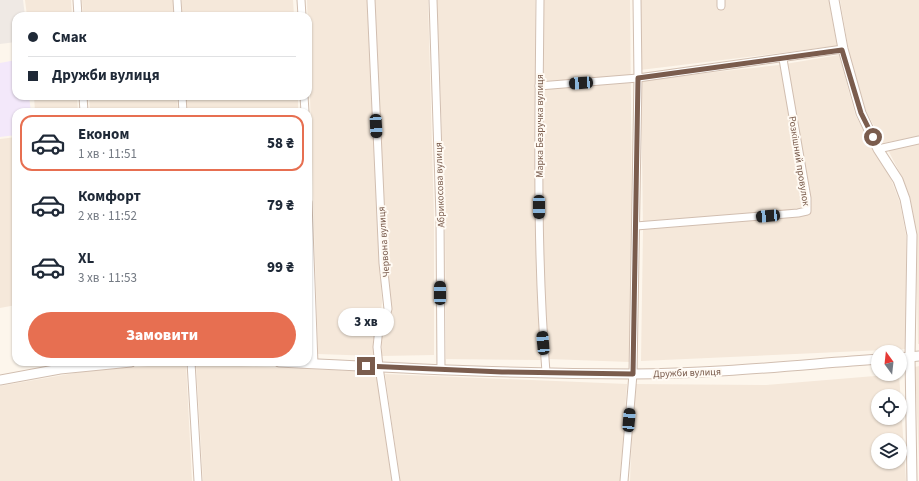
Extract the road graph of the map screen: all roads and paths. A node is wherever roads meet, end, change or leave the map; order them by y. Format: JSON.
{"nodes":[{"id":1,"x":77,"y":0,"type":"edge"},
{"id":2,"x":177,"y":0,"type":"edge"},
{"id":3,"x":301,"y":0,"type":"edge"},
{"id":4,"x":371,"y":0,"type":"edge"},
{"id":5,"x":432,"y":0,"type":"edge"},
{"id":6,"x":540,"y":0,"type":"edge"},
{"id":7,"x":637,"y":0,"type":"edge"},
{"id":8,"x":834,"y":0,"type":"edge"},
{"id":9,"x":78,"y":12,"type":"edge"},
{"id":10,"x":178,"y":12,"type":"edge"},
{"id":11,"x":302,"y":12,"type":"edge"},
{"id":12,"x":842,"y":50,"type":"junction"},
{"id":13,"x":783,"y":59,"type":"junction"},
{"id":14,"x":638,"y":78,"type":"junction"},
{"id":15,"x":539,"y":86,"type":"junction"},
{"id":16,"x":919,"y":140,"type":"edge"},
{"id":17,"x":878,"y":149,"type":"junction"},
{"id":18,"x":636,"y":226,"type":"junction"},
{"id":19,"x":312,"y":310,"type":"edge"},
{"id":20,"x":915,"y":356,"type":"edge"},
{"id":21,"x":871,"y":360,"type":"edge"},
{"id":22,"x":314,"y":364,"type":"joint"},
{"id":23,"x":81,"y":366,"type":"edge"},
{"id":24,"x":191,"y":366,"type":"edge"},
{"id":25,"x":379,"y":367,"type":"junction"},
{"id":26,"x":441,"y":370,"type":"junction"},
{"id":27,"x":546,"y":372,"type":"junction"},
{"id":28,"x":633,"y":374,"type":"junction"},
{"id":29,"x":0,"y":380,"type":"edge"},
{"id":30,"x":198,"y":481,"type":"edge"},
{"id":31,"x":396,"y":481,"type":"edge"},
{"id":32,"x":624,"y":481,"type":"edge"},
{"id":33,"x":912,"y":481,"type":"edge"}],
"edges":[{"from":1,"to":9,"type":"street"},
{"from":2,"to":10,"type":"street"},
{"from":3,"to":11,"type":"street"},
{"from":4,"to":25,"type":"street","name":"Червона вулиця"},
{"from":5,"to":26,"type":"street","name":"Абрикосова вулиця"},
{"from":6,"to":15,"type":"street","name":"Марка Безручка вулиця"},
{"from":7,"to":14,"type":"street"},
{"from":8,"to":12,"type":"street"},
{"from":12,"to":13,"type":"street"},
{"from":12,"to":17,"type":"street"},
{"from":13,"to":14,"type":"street"},
{"from":13,"to":18,"type":"street","name":"Розкішний провулок"},
{"from":14,"to":15,"type":"street"},
{"from":14,"to":18,"type":"street"},
{"from":15,"to":27,"type":"street","name":"Марка Безручка вулиця"},
{"from":16,"to":17,"type":"street"},
{"from":17,"to":20,"type":"street"},
{"from":18,"to":28,"type":"street"},
{"from":19,"to":22,"type":"street"},
{"from":20,"to":33,"type":"street"},
{"from":21,"to":28,"type":"street","name":"Дружби вулиця"},
{"from":22,"to":25,"type":"street","name":"Дружби вулиця"},
{"from":23,"to":29,"type":"street"},
{"from":24,"to":30,"type":"street"},
{"from":25,"to":26,"type":"street","name":"Дружби вулиця"},
{"from":25,"to":31,"type":"street","name":"Червона вулиця"},
{"from":26,"to":27,"type":"street","name":"Дружби вулиця"},
{"from":27,"to":28,"type":"street","name":"Дружби вулиця"},
{"from":28,"to":32,"type":"street"}]}
